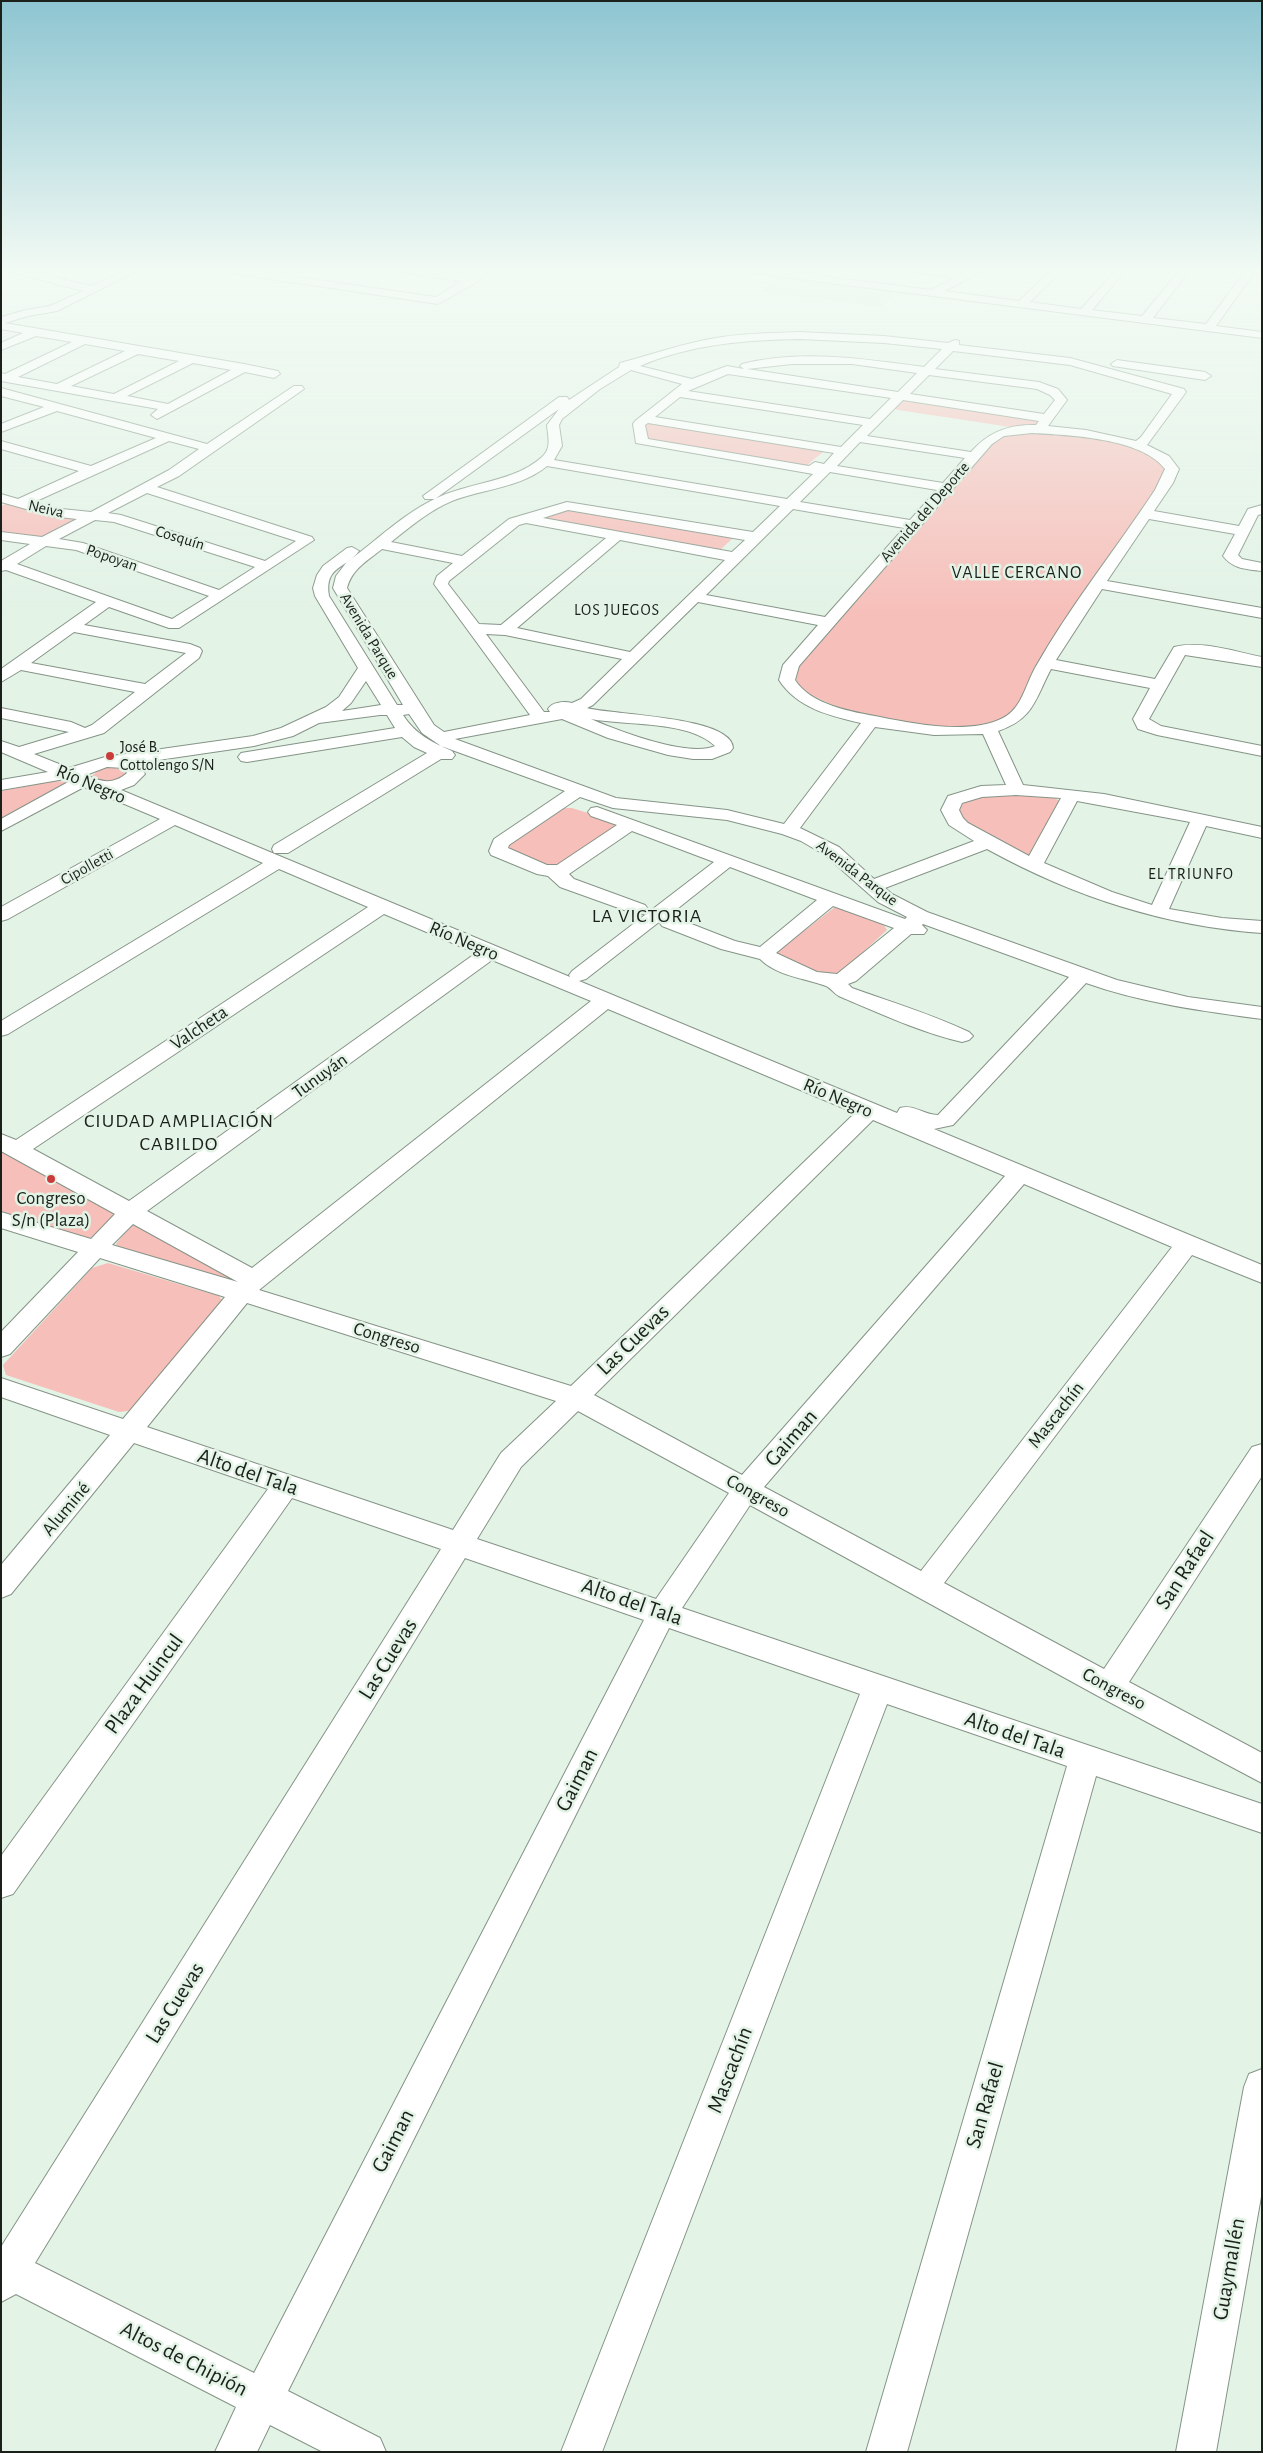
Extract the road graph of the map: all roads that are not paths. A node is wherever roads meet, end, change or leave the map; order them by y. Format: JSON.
{"nodes":[{"id":1,"x":46,"y":384,"type":"edge"},
{"id":2,"x":65,"y":384,"type":"edge"},
{"id":3,"x":142,"y":384,"type":"edge"},
{"id":4,"x":214,"y":384,"type":"edge"},
{"id":5,"x":585,"y":384,"type":"edge"},
{"id":6,"x":598,"y":384,"type":"edge"},
{"id":7,"x":691,"y":384,"type":"edge"},
{"id":8,"x":819,"y":384,"type":"edge"},
{"id":9,"x":905,"y":384,"type":"edge"},
{"id":10,"x":1020,"y":384,"type":"edge"},
{"id":11,"x":1146,"y":384,"type":"edge"},
{"id":12,"x":60,"y":387,"type":"junction"},
{"id":13,"x":298,"y":389,"type":"dead end"},
{"id":14,"x":1,"y":392,"type":"edge"},
{"id":15,"x":678,"y":393,"type":"junction"},
{"id":16,"x":92,"y":394,"type":"junction"},
{"id":17,"x":893,"y":396,"type":"junction"},
{"id":18,"x":115,"y":398,"type":"junction"},
{"id":19,"x":53,"y":407,"type":"junction"},
{"id":20,"x":171,"y":408,"type":"junction"},
{"id":21,"x":885,"y":410,"type":"junction"},
{"id":22,"x":904,"y":413,"type":"dead end"},
{"id":23,"x":1047,"y":419,"type":"junction"},
{"id":24,"x":644,"y":420,"type":"junction"},
{"id":25,"x":865,"y":422,"type":"junction"},
{"id":26,"x":988,"y":426,"type":"dead end"},
{"id":27,"x":1,"y":428,"type":"edge"},
{"id":28,"x":128,"y":428,"type":"junction"},
{"id":29,"x":1039,"y":430,"type":"junction"},
{"id":30,"x":1009,"y":432,"type":"junction"},
{"id":31,"x":165,"y":438,"type":"junction"},
{"id":32,"x":857,"y":438,"type":"junction"},
{"id":33,"x":1,"y":444,"type":"edge"},
{"id":34,"x":1139,"y":445,"type":"junction"},
{"id":35,"x":209,"y":448,"type":"junction"},
{"id":36,"x":837,"y":450,"type":"junction"},
{"id":37,"x":974,"y":456,"type":"junction"},
{"id":38,"x":545,"y":462,"type":"junction"},
{"id":39,"x":818,"y":469,"type":"junction"},
{"id":40,"x":92,"y":471,"type":"junction"},
{"id":41,"x":946,"y":487,"type":"junction"},
{"id":42,"x":146,"y":488,"type":"junction"},
{"id":43,"x":1,"y":498,"type":"edge"},
{"id":44,"x":20,"y":503,"type":"junction"},
{"id":45,"x":782,"y":503,"type":"junction"},
{"id":46,"x":1260,"y":505,"type":"edge"},
{"id":47,"x":1145,"y":514,"type":"junction"},
{"id":48,"x":92,"y":516,"type":"junction"},
{"id":49,"x":524,"y":517,"type":"junction"},
{"id":50,"x":913,"y":525,"type":"junction"},
{"id":51,"x":1243,"y":531,"type":"junction"},
{"id":52,"x":1,"y":536,"type":"edge"},
{"id":53,"x":616,"y":536,"type":"junction"},
{"id":54,"x":748,"y":536,"type":"junction"},
{"id":55,"x":45,"y":541,"type":"junction"},
{"id":56,"x":380,"y":544,"type":"junction"},
{"id":57,"x":727,"y":556,"type":"junction"},
{"id":58,"x":465,"y":561,"type":"junction"},
{"id":59,"x":3,"y":566,"type":"edge"},
{"id":60,"x":267,"y":566,"type":"junction"},
{"id":61,"x":1262,"y":567,"type":"edge"},
{"id":62,"x":1098,"y":584,"type":"junction"},
{"id":63,"x":220,"y":595,"type":"junction"},
{"id":64,"x":694,"y":597,"type":"junction"},
{"id":65,"x":108,"y":601,"type":"junction"},
{"id":66,"x":1262,"y":613,"type":"edge"},
{"id":67,"x":828,"y":622,"type":"junction"},
{"id":68,"x":71,"y":627,"type":"junction"},
{"id":69,"x":477,"y":629,"type":"junction"},
{"id":70,"x":505,"y":630,"type":"junction"},
{"id":71,"x":379,"y":652,"type":"junction"},
{"id":72,"x":624,"y":655,"type":"junction"},
{"id":73,"x":363,"y":662,"type":"junction"},
{"id":74,"x":1262,"y":662,"type":"edge"},
{"id":75,"x":1046,"y":663,"type":"junction"},
{"id":76,"x":18,"y":665,"type":"junction"},
{"id":77,"x":1,"y":678,"type":"edge"},
{"id":78,"x":1160,"y":685,"type":"junction"},
{"id":79,"x":150,"y":690,"type":"junction"},
{"id":80,"x":392,"y":709,"type":"junction"},
{"id":81,"x":564,"y":709,"type":"junction"},
{"id":82,"x":415,"y":711,"type":"junction"},
{"id":83,"x":1,"y":713,"type":"edge"},
{"id":84,"x":538,"y":715,"type":"junction"},
{"id":85,"x":871,"y":721,"type":"junction"},
{"id":86,"x":308,"y":723,"type":"junction"},
{"id":87,"x":990,"y":729,"type":"junction"},
{"id":88,"x":404,"y":731,"type":"junction"},
{"id":89,"x":1262,"y":732,"type":"edge"},
{"id":90,"x":83,"y":733,"type":"junction"},
{"id":91,"x":436,"y":740,"type":"junction"},
{"id":92,"x":1,"y":746,"type":"edge"},
{"id":93,"x":1258,"y":750,"type":"edge"},
{"id":94,"x":18,"y":753,"type":"junction"},
{"id":95,"x":114,"y":761,"type":"junction"},
{"id":96,"x":84,"y":778,"type":"junction"},
{"id":97,"x":132,"y":778,"type":"junction"},
{"id":98,"x":1,"y":786,"type":"edge"},
{"id":99,"x":1017,"y":790,"type":"junction"},
{"id":100,"x":1072,"y":794,"type":"junction"},
{"id":101,"x":571,"y":795,"type":"junction"},
{"id":102,"x":173,"y":819,"type":"junction"},
{"id":103,"x":1200,"y":820,"type":"junction"},
{"id":104,"x":630,"y":824,"type":"junction"},
{"id":105,"x":1,"y":826,"type":"edge"},
{"id":106,"x":788,"y":830,"type":"junction"},
{"id":107,"x":1262,"y":833,"type":"edge"},
{"id":108,"x":988,"y":842,"type":"junction"},
{"id":109,"x":279,"y":856,"type":"junction"},
{"id":110,"x":728,"y":860,"type":"junction"},
{"id":111,"x":1028,"y":864,"type":"junction"},
{"id":112,"x":555,"y":872,"type":"junction"},
{"id":113,"x":871,"y":885,"type":"junction"},
{"id":114,"x":831,"y":898,"type":"junction"},
{"id":115,"x":382,"y":907,"type":"junction"},
{"id":116,"x":638,"y":909,"type":"dead end"},
{"id":117,"x":1158,"y":912,"type":"junction"},
{"id":118,"x":1,"y":915,"type":"edge"},
{"id":119,"x":913,"y":921,"type":"junction"},
{"id":120,"x":676,"y":924,"type":"dead end"},
{"id":121,"x":1262,"y":927,"type":"edge"},
{"id":122,"x":490,"y":952,"type":"junction"},
{"id":123,"x":766,"y":954,"type":"junction"},
{"id":124,"x":579,"y":975,"type":"junction"},
{"id":125,"x":1076,"y":981,"type":"junction"},
{"id":126,"x":834,"y":982,"type":"junction"},
{"id":127,"x":606,"y":1000,"type":"junction"},
{"id":128,"x":898,"y":1012,"type":"joint"},
{"id":129,"x":1262,"y":1013,"type":"edge"},
{"id":130,"x":1262,"y":1027,"type":"edge"},
{"id":131,"x":1,"y":1030,"type":"edge"},
{"id":132,"x":962,"y":1036,"type":"dead end"},
{"id":133,"x":869,"y":1111,"type":"junction"},
{"id":134,"x":9,"y":1146,"type":"edge"},
{"id":135,"x":1020,"y":1174,"type":"junction"},
{"id":136,"x":130,"y":1212,"type":"junction"},
{"id":137,"x":1,"y":1220,"type":"edge"},
{"id":138,"x":1188,"y":1244,"type":"junction"},
{"id":139,"x":94,"y":1249,"type":"junction"},
{"id":140,"x":1262,"y":1275,"type":"edge"},
{"id":141,"x":248,"y":1287,"type":"junction"},
{"id":142,"x":1,"y":1348,"type":"edge"},
{"id":143,"x":1,"y":1387,"type":"edge"},
{"id":144,"x":575,"y":1397,"type":"junction"},
{"id":145,"x":130,"y":1432,"type":"junction"},
{"id":146,"x":1262,"y":1454,"type":"edge"},
{"id":147,"x":286,"y":1485,"type":"junction"},
{"id":148,"x":746,"y":1489,"type":"junction"},
{"id":149,"x":459,"y":1544,"type":"junction"},
{"id":150,"x":1,"y":1586,"type":"edge"},
{"id":151,"x":924,"y":1586,"type":"junction"},
{"id":152,"x":663,"y":1612,"type":"junction"},
{"id":153,"x":1109,"y":1687,"type":"junction"},
{"id":154,"x":878,"y":1688,"type":"junction"},
{"id":155,"x":1085,"y":1759,"type":"junction"},
{"id":156,"x":1262,"y":1769,"type":"edge"},
{"id":157,"x":1262,"y":1819,"type":"edge"},
{"id":158,"x":1,"y":1883,"type":"edge"},
{"id":159,"x":1262,"y":2086,"type":"edge"},
{"id":160,"x":4,"y":2273,"type":"edge"},
{"id":161,"x":262,"y":2398,"type":"junction"},
{"id":162,"x":235,"y":2452,"type":"edge"},
{"id":163,"x":366,"y":2452,"type":"edge"},
{"id":164,"x":581,"y":2452,"type":"edge"},
{"id":165,"x":886,"y":2452,"type":"edge"},
{"id":166,"x":1196,"y":2452,"type":"edge"}],
"edges":[{"from":1,"to":12,"type":"street"},
{"from":2,"to":12,"type":"street"},
{"from":3,"to":18,"type":"street"},
{"from":4,"to":20,"type":"street"},
{"from":5,"to":73,"type":"street","name":"Avenida Parque"},
{"from":6,"to":38,"type":"street"},
{"from":7,"to":15,"type":"street"},
{"from":8,"to":17,"type":"street"},
{"from":9,"to":17,"type":"street"},
{"from":10,"to":23,"type":"street"},
{"from":11,"to":34,"type":"street"},
{"from":12,"to":16,"type":"street"},
{"from":13,"to":35,"type":"street"},
{"from":14,"to":19,"type":"street"},
{"from":15,"to":24,"type":"street"},
{"from":15,"to":25,"type":"street"},
{"from":16,"to":18,"type":"street"},
{"from":16,"to":19,"type":"street"},
{"from":17,"to":21,"type":"street"},
{"from":17,"to":23,"type":"street"},
{"from":17,"to":25,"type":"street"},
{"from":18,"to":20,"type":"street"},
{"from":19,"to":27,"type":"street"},
{"from":19,"to":28,"type":"street"},
{"from":20,"to":28,"type":"street"},
{"from":21,"to":22,"type":"street"},
{"from":21,"to":25,"type":"street"},
{"from":23,"to":29,"type":"street"},
{"from":24,"to":36,"type":"street"},
{"from":24,"to":39,"type":"street"},
{"from":25,"to":32,"type":"street"},
{"from":25,"to":36,"type":"street"},
{"from":26,"to":30,"type":"street"},
{"from":28,"to":31,"type":"street"},
{"from":29,"to":30,"type":"street","name":"Avenida del Deporte"},
{"from":29,"to":34,"type":"street","name":"Avenida del Deporte"},
{"from":30,"to":37,"type":"street","name":"Avenida del Deporte"},
{"from":31,"to":35,"type":"street"},
{"from":31,"to":40,"type":"street"},
{"from":32,"to":36,"type":"street"},
{"from":32,"to":37,"type":"street"},
{"from":33,"to":40,"type":"street"},
{"from":34,"to":47,"type":"street","name":"Avenida del Deporte"},
{"from":35,"to":42,"type":"street"},
{"from":36,"to":39,"type":"street"},
{"from":37,"to":41,"type":"street","name":"Avenida del Deporte"},
{"from":38,"to":45,"type":"street"},
{"from":38,"to":56,"type":"street","name":"Avenida Parque"},
{"from":39,"to":41,"type":"street"},
{"from":39,"to":45,"type":"street"},
{"from":40,"to":44,"type":"street"},
{"from":41,"to":50,"type":"street","name":"Avenida del Deporte"},
{"from":42,"to":48,"type":"street"},
{"from":42,"to":60,"type":"street"},
{"from":43,"to":44,"type":"street","name":"Neiva"},
{"from":44,"to":48,"type":"street","name":"Neiva"},
{"from":45,"to":50,"type":"street"},
{"from":45,"to":54,"type":"street"},
{"from":46,"to":51,"type":"street"},
{"from":47,"to":51,"type":"street"},
{"from":47,"to":62,"type":"street","name":"Avenida del Deporte"},
{"from":48,"to":55,"type":"street"},
{"from":48,"to":60,"type":"street","name":"Cosquín"},
{"from":49,"to":53,"type":"street"},
{"from":49,"to":54,"type":"street"},
{"from":49,"to":58,"type":"street"},
{"from":50,"to":67,"type":"street","name":"Avenida del Deporte"},
{"from":51,"to":61,"type":"street"},
{"from":52,"to":55,"type":"street","name":"Popoyan"},
{"from":53,"to":57,"type":"street"},
{"from":53,"to":70,"type":"street"},
{"from":54,"to":57,"type":"street"},
{"from":55,"to":59,"type":"street"},
{"from":55,"to":63,"type":"street","name":"Popoyan"},
{"from":56,"to":58,"type":"street"},
{"from":56,"to":71,"type":"street","name":"Avenida Parque"},
{"from":57,"to":64,"type":"street"},
{"from":57,"to":72,"type":"street"},
{"from":58,"to":69,"type":"street"},
{"from":59,"to":65,"type":"street"},
{"from":60,"to":63,"type":"street"},
{"from":62,"to":66,"type":"street"},
{"from":62,"to":75,"type":"street","name":"Avenida del Deporte"},
{"from":63,"to":65,"type":"street"},
{"from":64,"to":67,"type":"street"},
{"from":64,"to":72,"type":"street"},
{"from":65,"to":68,"type":"street"},
{"from":67,"to":85,"type":"street","name":"Avenida del Deporte"},
{"from":68,"to":76,"type":"street"},
{"from":68,"to":79,"type":"street"},
{"from":69,"to":70,"type":"street"},
{"from":69,"to":84,"type":"street"},
{"from":70,"to":72,"type":"street"},
{"from":71,"to":73,"type":"street"},
{"from":71,"to":82,"type":"street","name":"Avenida Parque"},
{"from":72,"to":81,"type":"street"},
{"from":73,"to":80,"type":"street","name":"Avenida Parque"},
{"from":73,"to":86,"type":"street"},
{"from":74,"to":78,"type":"street"},
{"from":75,"to":78,"type":"street"},
{"from":75,"to":87,"type":"street","name":"Avenida del Deporte"},
{"from":76,"to":77,"type":"street"},
{"from":76,"to":79,"type":"street"},
{"from":78,"to":93,"type":"street"},
{"from":79,"to":90,"type":"street"},
{"from":80,"to":82,"type":"street"},
{"from":80,"to":86,"type":"street"},
{"from":80,"to":88,"type":"street","name":"Avenida Parque"},
{"from":81,"to":81,"type":"street"},
{"from":81,"to":84,"type":"street"},
{"from":82,"to":91,"type":"street","name":"Avenida Parque"},
{"from":83,"to":90,"type":"street"},
{"from":84,"to":91,"type":"street"},
{"from":85,"to":87,"type":"street","name":"Avenida del Deporte"},
{"from":85,"to":106,"type":"street"},
{"from":86,"to":95,"type":"street"},
{"from":87,"to":99,"type":"street"},
{"from":88,"to":91,"type":"street","name":"Avenida Parque"},
{"from":88,"to":97,"type":"street"},
{"from":89,"to":93,"type":"street"},
{"from":90,"to":94,"type":"street"},
{"from":91,"to":101,"type":"street","name":"Avenida Parque"},
{"from":91,"to":109,"type":"street"},
{"from":92,"to":94,"type":"street","name":"Río Negro"},
{"from":94,"to":96,"type":"street","name":"Río Negro"},
{"from":95,"to":96,"type":"street"},
{"from":95,"to":97,"type":"street"},
{"from":96,"to":97,"type":"street"},
{"from":96,"to":98,"type":"street"},
{"from":96,"to":102,"type":"street","name":"Río Negro"},
{"from":96,"to":105,"type":"street"},
{"from":97,"to":109,"type":"street","name":"Río Negro"},
{"from":99,"to":100,"type":"street"},
{"from":99,"to":108,"type":"street"},
{"from":100,"to":103,"type":"street"},
{"from":100,"to":111,"type":"street"},
{"from":101,"to":104,"type":"street","name":"Avenida Parque"},
{"from":101,"to":106,"type":"street","name":"Avenida Parque"},
{"from":101,"to":112,"type":"street"},
{"from":102,"to":109,"type":"street","name":"Río Negro"},
{"from":102,"to":118,"type":"street","name":"Cipolletti"},
{"from":103,"to":107,"type":"street"},
{"from":103,"to":117,"type":"street"},
{"from":104,"to":110,"type":"street","name":"Avenida Parque"},
{"from":104,"to":112,"type":"street"},
{"from":106,"to":113,"type":"street","name":"Avenida Parque"},
{"from":108,"to":111,"type":"street"},
{"from":108,"to":113,"type":"street"},
{"from":109,"to":115,"type":"street","name":"Río Negro"},
{"from":109,"to":124,"type":"street","name":"Río Negro"},
{"from":109,"to":131,"type":"street"},
{"from":110,"to":114,"type":"street","name":"Avenida Parque"},
{"from":110,"to":124,"type":"street"},
{"from":111,"to":117,"type":"street"},
{"from":112,"to":116,"type":"street"},
{"from":113,"to":119,"type":"street","name":"Avenida Parque"},
{"from":114,"to":119,"type":"street","name":"Avenida Parque"},
{"from":114,"to":123,"type":"street"},
{"from":115,"to":122,"type":"street","name":"Río Negro"},
{"from":115,"to":134,"type":"street","name":"Valcheta"},
{"from":117,"to":121,"type":"street"},
{"from":119,"to":125,"type":"street","name":"Avenida Parque"},
{"from":119,"to":126,"type":"street"},
{"from":120,"to":123,"type":"street"},
{"from":122,"to":127,"type":"street","name":"Río Negro"},
{"from":122,"to":136,"type":"street","name":"Tunuyán"},
{"from":123,"to":126,"type":"street"},
{"from":124,"to":125,"type":"street","name":"Río Negro"},
{"from":125,"to":129,"type":"street","name":"Avenida Parque"},
{"from":125,"to":130,"type":"street","name":"Avenida Parque"},
{"from":126,"to":128,"type":"street"},
{"from":127,"to":133,"type":"street","name":"Río Negro"},
{"from":127,"to":141,"type":"street","name":"Aluminé"},
{"from":128,"to":132,"type":"street"},
{"from":133,"to":135,"type":"street","name":"Río Negro"},
{"from":133,"to":144,"type":"street","name":"Las Cuevas"},
{"from":134,"to":136,"type":"street"},
{"from":135,"to":138,"type":"street","name":"Río Negro"},
{"from":135,"to":148,"type":"street","name":"Gaiman"},
{"from":136,"to":139,"type":"street","name":"Tunuyán"},
{"from":136,"to":141,"type":"street"},
{"from":137,"to":139,"type":"street"},
{"from":138,"to":140,"type":"street","name":"Río Negro"},
{"from":138,"to":151,"type":"street","name":"Mascachín"},
{"from":139,"to":141,"type":"street"},
{"from":139,"to":142,"type":"street","name":"Tunuyán"},
{"from":141,"to":144,"type":"street","name":"Congreso"},
{"from":141,"to":145,"type":"street","name":"Aluminé"},
{"from":143,"to":145,"type":"street","name":"Alto del Tala"},
{"from":144,"to":148,"type":"street","name":"Congreso"},
{"from":144,"to":149,"type":"street","name":"Las Cuevas"},
{"from":145,"to":147,"type":"street","name":"Alto del Tala"},
{"from":145,"to":150,"type":"street","name":"Aluminé"},
{"from":146,"to":153,"type":"street","name":"San Rafael"},
{"from":147,"to":149,"type":"street","name":"Alto del Tala"},
{"from":147,"to":158,"type":"street","name":"Plaza Huincul"},
{"from":148,"to":151,"type":"street","name":"Congreso"},
{"from":148,"to":152,"type":"street","name":"Gaiman"},
{"from":149,"to":152,"type":"street","name":"Alto del Tala"},
{"from":149,"to":160,"type":"street","name":"Las Cuevas"},
{"from":151,"to":153,"type":"street","name":"Congreso"},
{"from":152,"to":154,"type":"street","name":"Alto del Tala"},
{"from":152,"to":161,"type":"street","name":"Gaiman"},
{"from":153,"to":156,"type":"street","name":"Congreso"},
{"from":154,"to":155,"type":"street","name":"Alto del Tala"},
{"from":154,"to":164,"type":"street","name":"Mascachín"},
{"from":155,"to":157,"type":"street","name":"Alto del Tala"},
{"from":155,"to":165,"type":"street","name":"San Rafael"},
{"from":159,"to":166,"type":"street","name":"Guaymallén"},
{"from":160,"to":161,"type":"street","name":"Altos de Chipión"},
{"from":161,"to":162,"type":"street","name":"Gaiman"},
{"from":161,"to":163,"type":"street","name":"Altos de Chipión"}]}
